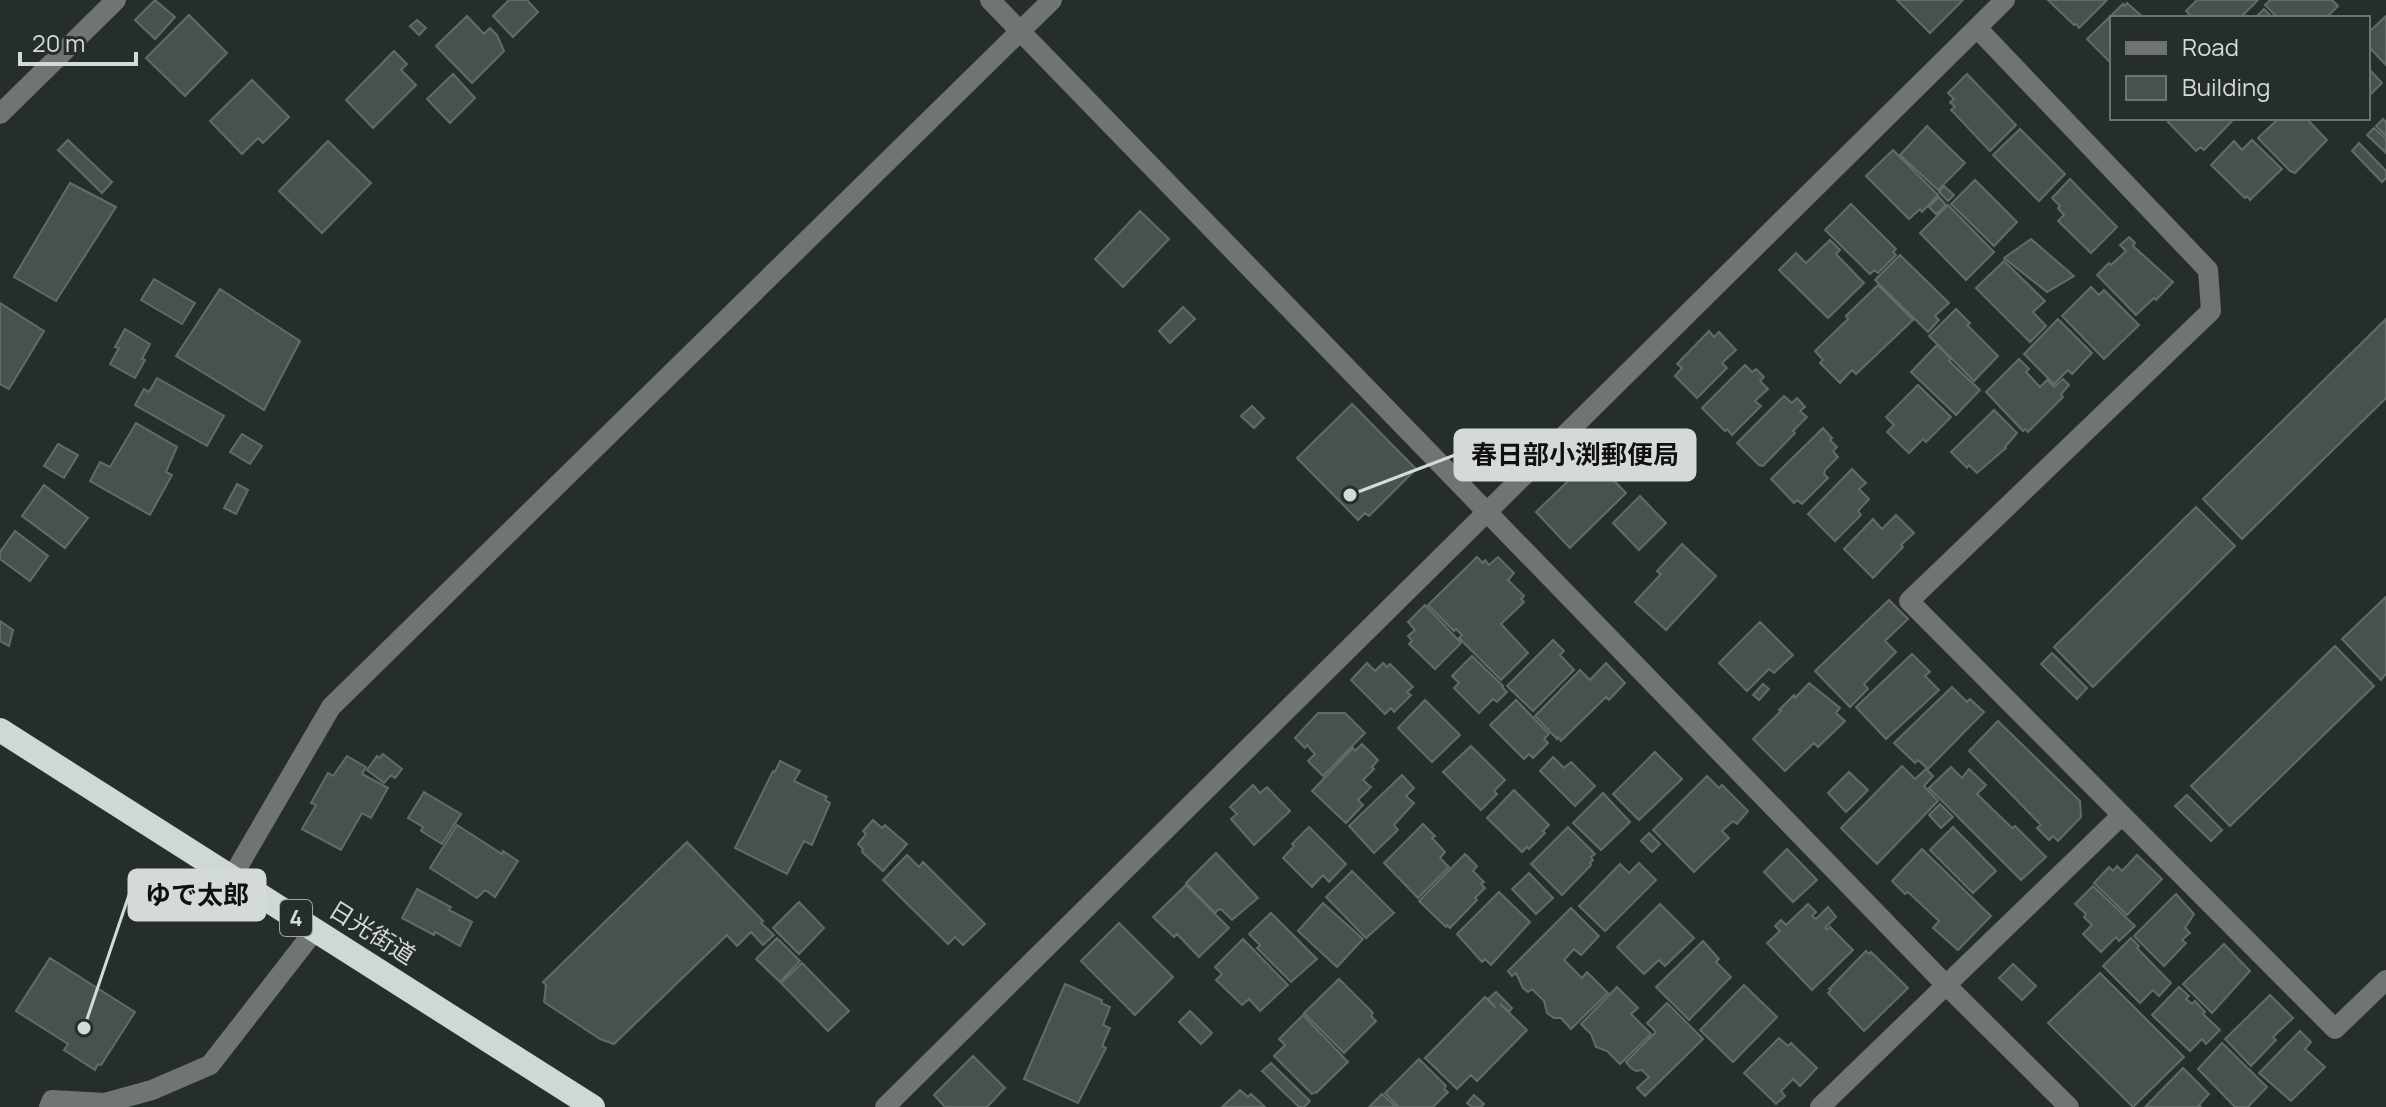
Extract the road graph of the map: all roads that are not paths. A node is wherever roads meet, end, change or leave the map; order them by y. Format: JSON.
{"nodes":[{"id":1,"x":116,"y":0,"type":"edge"},
{"id":2,"x":990,"y":0,"type":"edge"},
{"id":3,"x":1052,"y":0,"type":"edge"},
{"id":4,"x":2005,"y":0,"type":"edge"},
{"id":5,"x":1977,"y":28,"type":"junction"},
{"id":6,"x":1020,"y":31,"type":"junction"},
{"id":7,"x":0,"y":114,"type":"edge"},
{"id":8,"x":1486,"y":513,"type":"junction"},
{"id":9,"x":0,"y":730,"type":"edge"},
{"id":10,"x":2121,"y":816,"type":"junction"},
{"id":11,"x":232,"y":877,"type":"junction"},
{"id":12,"x":315,"y":930,"type":"junction"},
{"id":13,"x":2386,"y":980,"type":"edge"},
{"id":14,"x":1945,"y":984,"type":"junction"},
{"id":15,"x":49,"y":1107,"type":"edge"},
{"id":16,"x":593,"y":1107,"type":"edge"},
{"id":17,"x":885,"y":1107,"type":"edge"},
{"id":18,"x":1820,"y":1107,"type":"edge"},
{"id":19,"x":2069,"y":1107,"type":"edge"}],
"edges":[{"from":1,"to":7,"type":"street"},
{"from":2,"to":6,"type":"street"},
{"from":3,"to":6,"type":"street"},
{"from":4,"to":5,"type":"street"},
{"from":5,"to":8,"type":"street"},
{"from":5,"to":10,"type":"street"},
{"from":6,"to":8,"type":"street"},
{"from":6,"to":11,"type":"street"},
{"from":8,"to":14,"type":"street"},
{"from":8,"to":17,"type":"street"},
{"from":9,"to":11,"type":"highway","name":"日光街道","number":"4"},
{"from":10,"to":13,"type":"street"},
{"from":10,"to":14,"type":"street"},
{"from":11,"to":12,"type":"highway","name":"日光街道","number":"4"},
{"from":12,"to":15,"type":"street"},
{"from":12,"to":16,"type":"highway","name":"日光街道","number":"4"},
{"from":14,"to":18,"type":"street"},
{"from":14,"to":19,"type":"street"}]}
